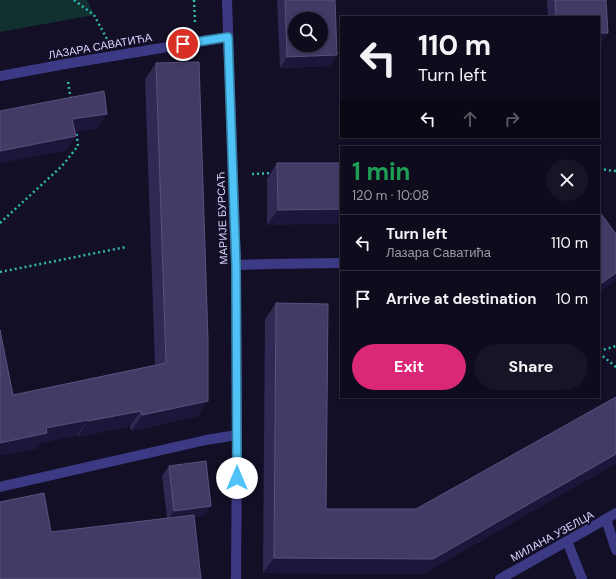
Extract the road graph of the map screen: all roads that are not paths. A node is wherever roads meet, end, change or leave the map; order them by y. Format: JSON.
{"nodes":[{"id":1,"x":227,"y":0,"type":"edge"},
{"id":2,"x":228,"y":37,"type":"junction"},
{"id":3,"x":0,"y":76,"type":"edge"},
{"id":4,"x":340,"y":263,"type":"edge"},
{"id":5,"x":236,"y":266,"type":"junction"},
{"id":6,"x":237,"y":435,"type":"junction"},
{"id":7,"x":0,"y":487,"type":"edge"},
{"id":8,"x":616,"y":514,"type":"edge"},
{"id":9,"x":606,"y":520,"type":"junction"},
{"id":10,"x":567,"y":541,"type":"junction"},
{"id":11,"x":616,"y":550,"type":"edge"},
{"id":12,"x":236,"y":579,"type":"edge"},
{"id":13,"x":500,"y":579,"type":"edge"},
{"id":14,"x":582,"y":579,"type":"edge"}],
"edges":[{"from":1,"to":2,"type":"street","name":"МАРИЈЕ БУРСАЋ"},
{"from":2,"to":3,"type":"street","name":"ЛАЗАРА САВАТИЋА"},
{"from":2,"to":5,"type":"street","name":"МАРИЈЕ БУРСАЋ"},
{"from":4,"to":5,"type":"street"},
{"from":5,"to":6,"type":"street","name":"МАРИЈЕ БУРСАЋ"},
{"from":6,"to":7,"type":"street"},
{"from":6,"to":12,"type":"street","name":"МАРИЈЕ БУРСАЋ"},
{"from":8,"to":9,"type":"street","name":"МИЛАНА УЗЕЛЦА"},
{"from":9,"to":10,"type":"street","name":"МИЛАНА УЗЕЛЦА"},
{"from":9,"to":11,"type":"street"},
{"from":10,"to":13,"type":"street","name":"МИЛАНА УЗЕЛЦА"},
{"from":10,"to":14,"type":"street"}]}
